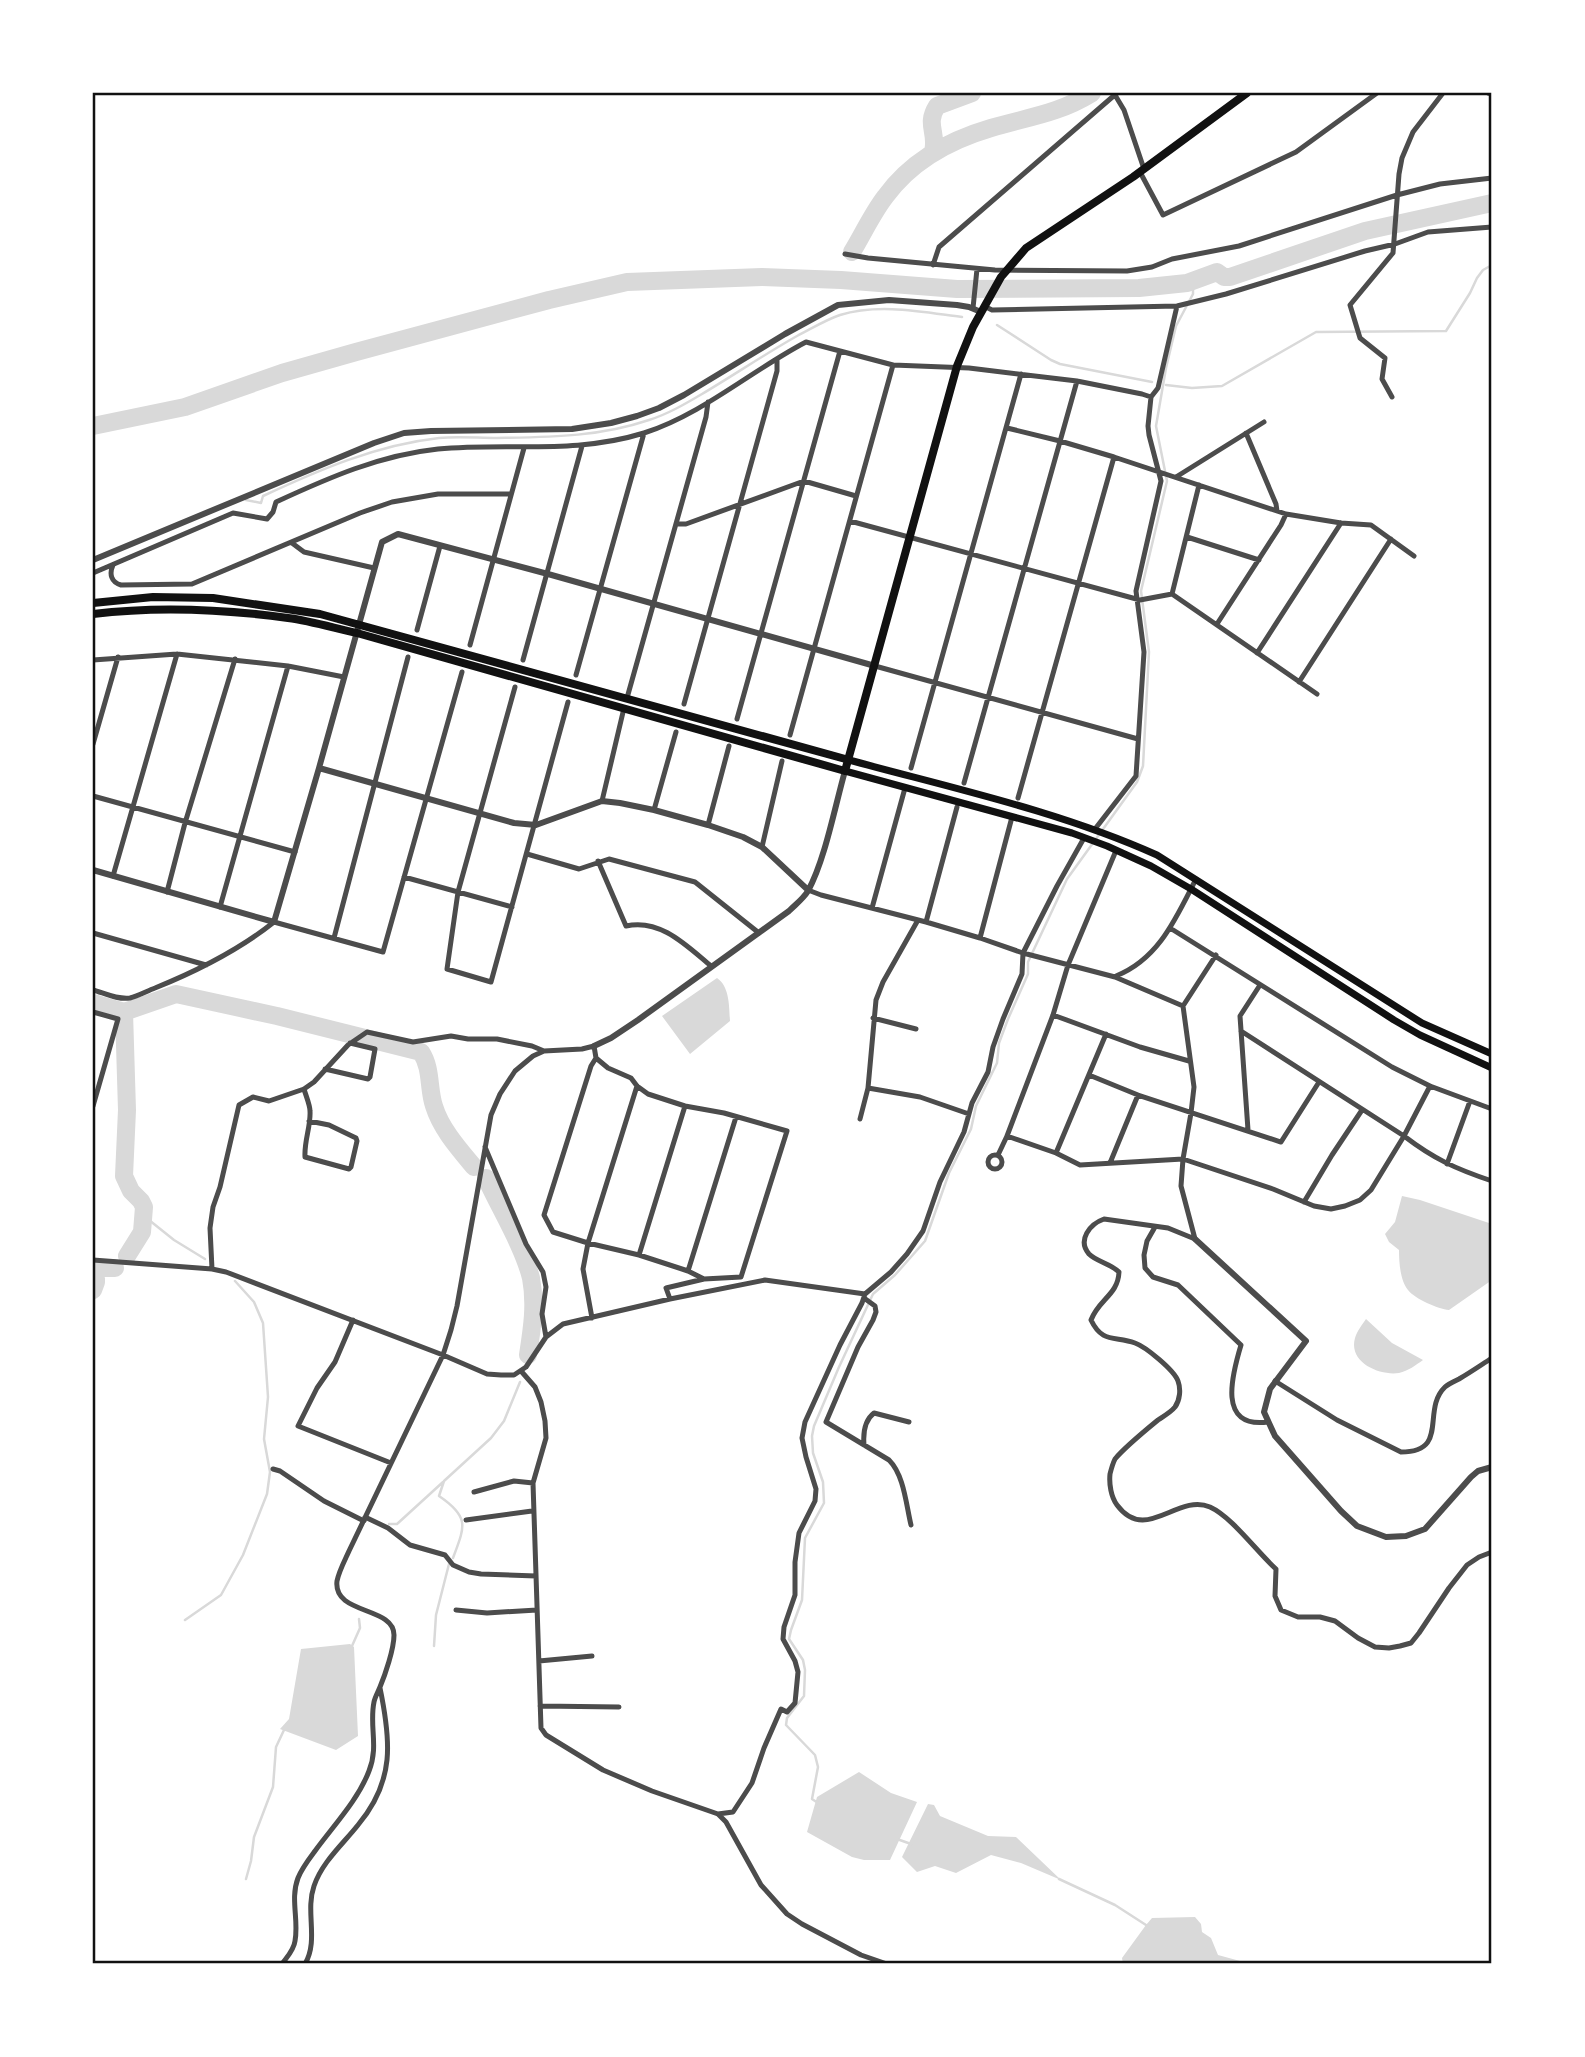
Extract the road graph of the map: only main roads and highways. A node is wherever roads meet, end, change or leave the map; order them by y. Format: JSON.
{"nodes":[{"id":1,"x":1247,"y":93,"type":"edge"},
{"id":2,"x":93,"y":603,"type":"edge"},
{"id":3,"x":93,"y":614,"type":"edge"},
{"id":4,"x":358,"y":629,"type":"junction"},
{"id":5,"x":849,"y":760,"type":"junction"},
{"id":6,"x":845,"y":771,"type":"junction"},
{"id":7,"x":1492,"y":1054,"type":"edge"},
{"id":8,"x":1492,"y":1068,"type":"edge"}],
"edges":[{"from":1,"to":5,"type":"main road"},
{"from":2,"to":4,"type":"main road"},
{"from":3,"to":4,"type":"main road"},
{"from":4,"to":5,"type":"main road"},
{"from":4,"to":6,"type":"main road"},
{"from":5,"to":6,"type":"main road"},
{"from":5,"to":7,"type":"main road"},
{"from":6,"to":8,"type":"main road"}]}
